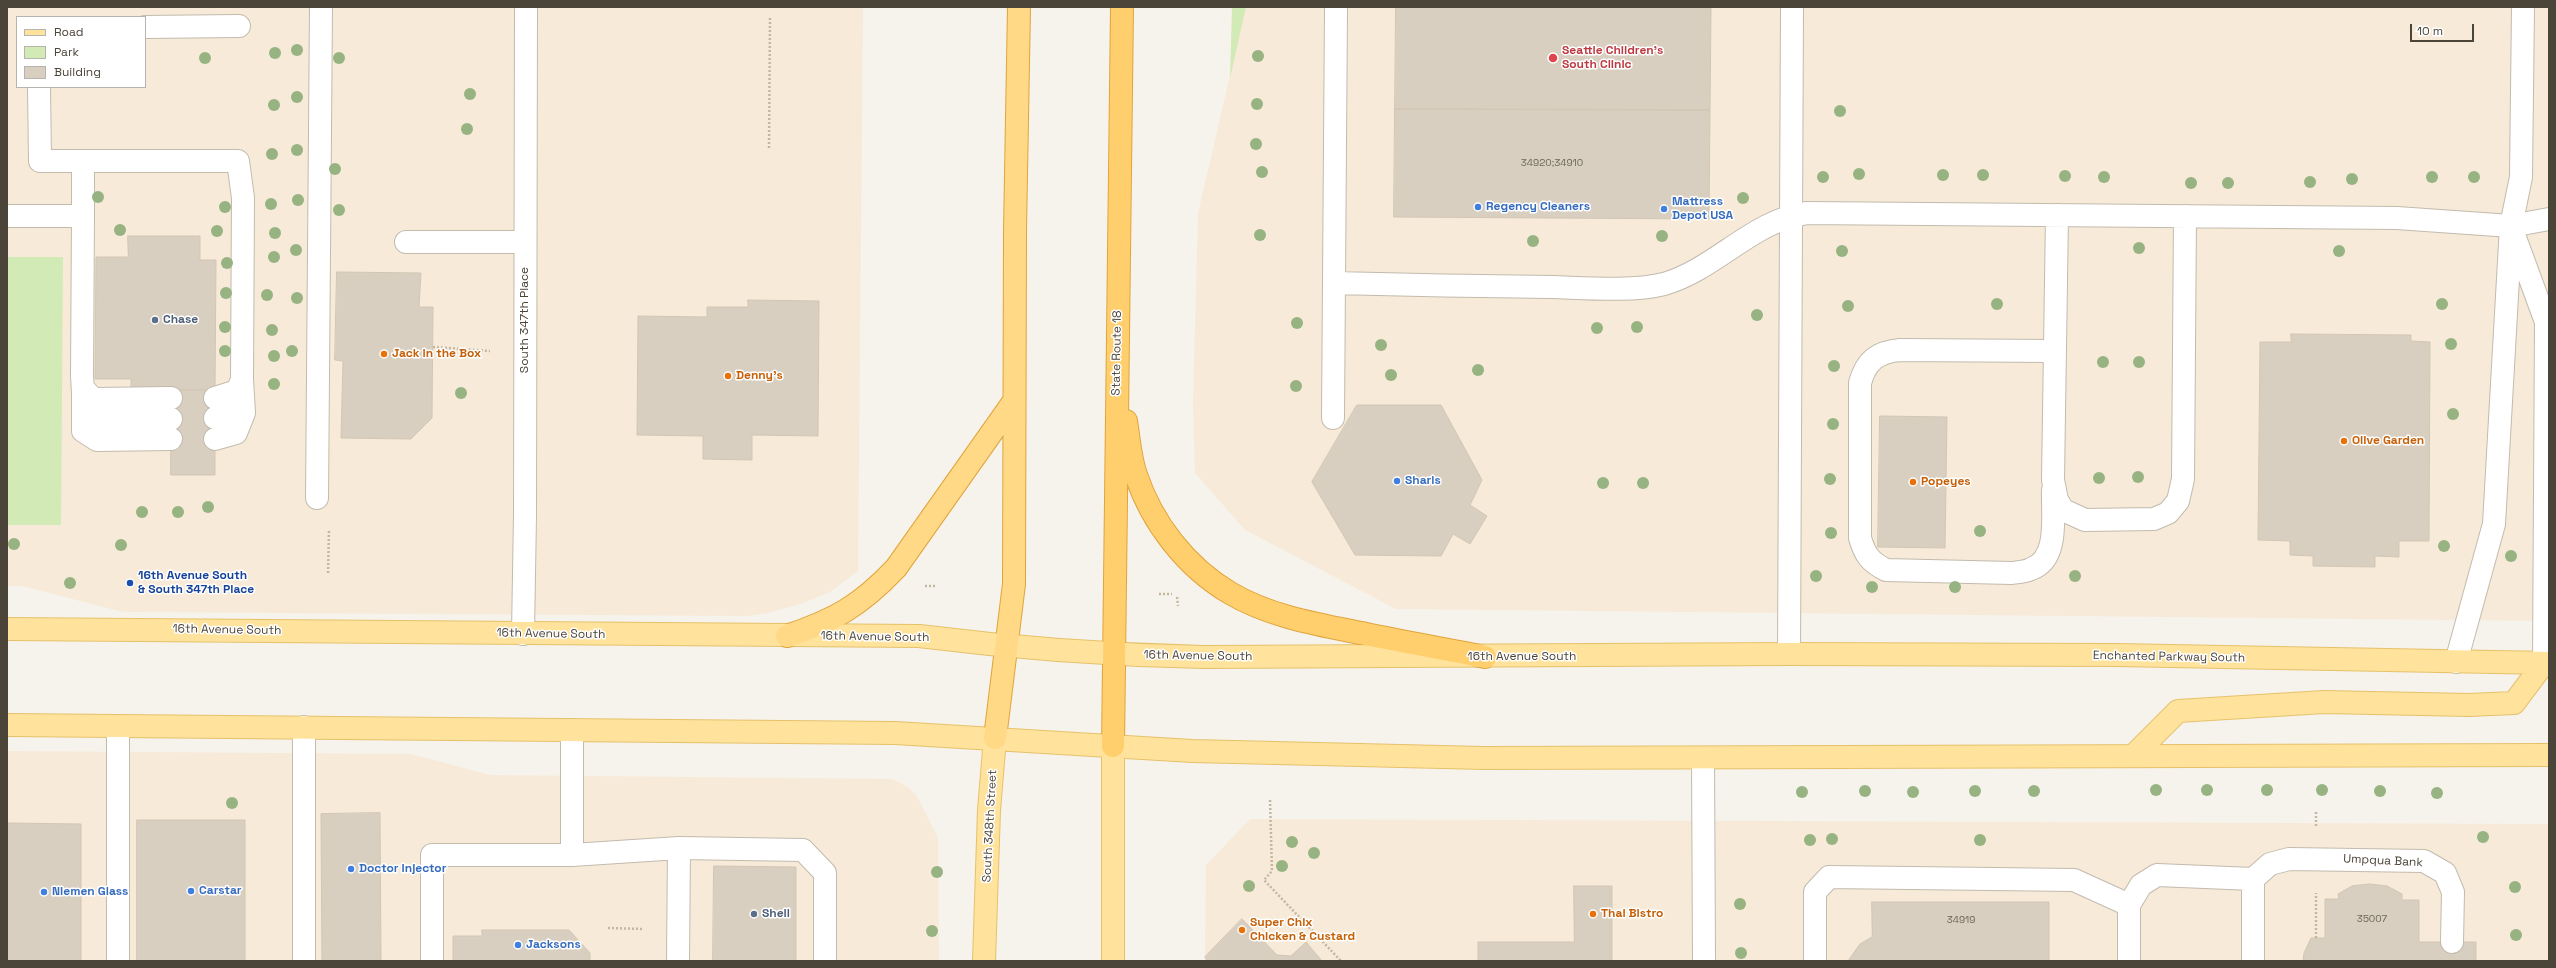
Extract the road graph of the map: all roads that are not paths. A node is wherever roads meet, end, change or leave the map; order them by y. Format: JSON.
{"nodes":[{"id":1,"x":321,"y":7,"type":"edge"},
{"id":2,"x":526,"y":7,"type":"edge"},
{"id":3,"x":1019,"y":7,"type":"edge"},
{"id":4,"x":1122,"y":7,"type":"edge"},
{"id":5,"x":1336,"y":7,"type":"edge"},
{"id":6,"x":1792,"y":7,"type":"edge"},
{"id":7,"x":2523,"y":7,"type":"edge"},
{"id":8,"x":239,"y":26,"type":"dead end"},
{"id":9,"x":146,"y":27,"type":"edge"},
{"id":10,"x":39,"y":88,"type":"edge"},
{"id":11,"x":83,"y":162,"type":"junction"},
{"id":12,"x":1792,"y":215,"type":"junction"},
{"id":13,"x":2057,"y":215,"type":"junction"},
{"id":14,"x":7,"y":216,"type":"edge"},
{"id":15,"x":83,"y":216,"type":"junction"},
{"id":16,"x":2185,"y":216,"type":"junction"},
{"id":17,"x":2549,"y":219,"type":"edge"},
{"id":18,"x":2511,"y":226,"type":"junction"},
{"id":19,"x":406,"y":242,"type":"dead end"},
{"id":20,"x":525,"y":242,"type":"junction"},
{"id":21,"x":1334,"y":283,"type":"junction"},
{"id":22,"x":2054,"y":351,"type":"junction"},
{"id":23,"x":1116,"y":371,"type":"junction"},
{"id":24,"x":242,"y":379,"type":"junction"},
{"id":25,"x":1014,"y":401,"type":"junction"},
{"id":26,"x":1333,"y":418,"type":"dead end"},
{"id":27,"x":171,"y":419,"type":"dead end"},
{"id":28,"x":2053,"y":480,"type":"junction"},
{"id":29,"x":317,"y":498,"type":"dead end"},
{"id":30,"x":7,"y":630,"type":"edge"},
{"id":31,"x":522,"y":634,"type":"junction"},
{"id":32,"x":787,"y":636,"type":"junction"},
{"id":33,"x":1004,"y":646,"type":"junction"},
{"id":34,"x":1114,"y":654,"type":"junction"},
{"id":35,"x":1789,"y":654,"type":"junction"},
{"id":36,"x":1485,"y":657,"type":"junction"},
{"id":37,"x":2456,"y":662,"type":"junction"},
{"id":38,"x":2547,"y":663,"type":"edge"},
{"id":39,"x":7,"y":725,"type":"edge"},
{"id":40,"x":118,"y":726,"type":"junction"},
{"id":41,"x":304,"y":727,"type":"junction"},
{"id":42,"x":572,"y":730,"type":"junction"},
{"id":43,"x":995,"y":738,"type":"junction"},
{"id":44,"x":1114,"y":746,"type":"junction"},
{"id":45,"x":2134,"y":755,"type":"junction"},
{"id":46,"x":2549,"y":755,"type":"edge"},
{"id":47,"x":1703,"y":758,"type":"junction"},
{"id":48,"x":679,"y":848,"type":"junction"},
{"id":49,"x":572,"y":854,"type":"junction"},
{"id":50,"x":2253,"y":879,"type":"junction"},
{"id":51,"x":2129,"y":905,"type":"junction"},
{"id":52,"x":2452,"y":942,"type":"dead end"},
{"id":53,"x":118,"y":961,"type":"edge"},
{"id":54,"x":304,"y":961,"type":"edge"},
{"id":55,"x":432,"y":961,"type":"edge"},
{"id":56,"x":678,"y":961,"type":"edge"},
{"id":57,"x":825,"y":961,"type":"edge"},
{"id":58,"x":984,"y":961,"type":"edge"},
{"id":59,"x":1113,"y":961,"type":"edge"},
{"id":60,"x":1704,"y":961,"type":"edge"},
{"id":61,"x":1815,"y":961,"type":"edge"},
{"id":62,"x":2129,"y":961,"type":"edge"},
{"id":63,"x":2253,"y":961,"type":"edge"}],
"edges":[{"from":1,"to":29,"type":"street"},
{"from":2,"to":20,"type":"street","name":"South 347th Place"},
{"from":3,"to":25,"type":"highway"},
{"from":4,"to":23,"type":"highway","name":"State Route 18"},
{"from":5,"to":21,"type":"street"},
{"from":6,"to":12,"type":"street"},
{"from":7,"to":18,"type":"street"},
{"from":8,"to":9,"type":"street"},
{"from":10,"to":11,"type":"street"},
{"from":11,"to":15,"type":"street"},
{"from":11,"to":24,"type":"street"},
{"from":12,"to":13,"type":"street"},
{"from":12,"to":21,"type":"street"},
{"from":12,"to":35,"type":"street"},
{"from":13,"to":16,"type":"street"},
{"from":13,"to":22,"type":"street"},
{"from":14,"to":15,"type":"street"},
{"from":15,"to":27,"type":"street"},
{"from":16,"to":18,"type":"street"},
{"from":16,"to":28,"type":"street"},
{"from":17,"to":18,"type":"street"},
{"from":18,"to":37,"type":"street"},
{"from":18,"to":38,"type":"street"},
{"from":19,"to":20,"type":"street"},
{"from":20,"to":31,"type":"street","name":"South 347th Place"},
{"from":21,"to":26,"type":"street"},
{"from":22,"to":28,"type":"street"},
{"from":22,"to":28,"type":"street"},
{"from":23,"to":34,"type":"highway","name":"State Route 18"},
{"from":23,"to":36,"type":"highway"},
{"from":24,"to":24,"type":"street"},
{"from":25,"to":32,"type":"highway"},
{"from":25,"to":33,"type":"highway"},
{"from":30,"to":31,"type":"main road","name":"16th Avenue South"},
{"from":31,"to":32,"type":"main road","name":"16th Avenue South"},
{"from":32,"to":33,"type":"main road","name":"16th Avenue South"},
{"from":33,"to":34,"type":"main road","name":"16th Avenue South"},
{"from":33,"to":43,"type":"highway","name":"South 348th Street"},
{"from":34,"to":36,"type":"main road","name":"16th Avenue South"},
{"from":34,"to":44,"type":"highway","name":"State Route 18"},
{"from":35,"to":36,"type":"main road","name":"16th Avenue South"},
{"from":35,"to":37,"type":"main road","name":"Enchanted Parkway South"},
{"from":37,"to":38,"type":"main road","name":"Enchanted Parkway South"},
{"from":38,"to":45,"type":"main road"},
{"from":39,"to":40,"type":"main road"},
{"from":40,"to":41,"type":"main road"},
{"from":40,"to":53,"type":"street"},
{"from":41,"to":42,"type":"main road"},
{"from":41,"to":54,"type":"street"},
{"from":42,"to":43,"type":"main road"},
{"from":42,"to":49,"type":"street"},
{"from":43,"to":44,"type":"main road"},
{"from":43,"to":58,"type":"main road","name":"South 348th Street"},
{"from":44,"to":47,"type":"main road"},
{"from":44,"to":59,"type":"main road"},
{"from":45,"to":46,"type":"main road"},
{"from":45,"to":47,"type":"main road"},
{"from":47,"to":60,"type":"street"},
{"from":48,"to":49,"type":"street"},
{"from":48,"to":56,"type":"street"},
{"from":48,"to":57,"type":"street"},
{"from":49,"to":55,"type":"street"},
{"from":50,"to":51,"type":"street"},
{"from":50,"to":52,"type":"street","name":"Umpqua Bank"},
{"from":50,"to":63,"type":"street"},
{"from":51,"to":61,"type":"street"},
{"from":51,"to":62,"type":"street"}]}
